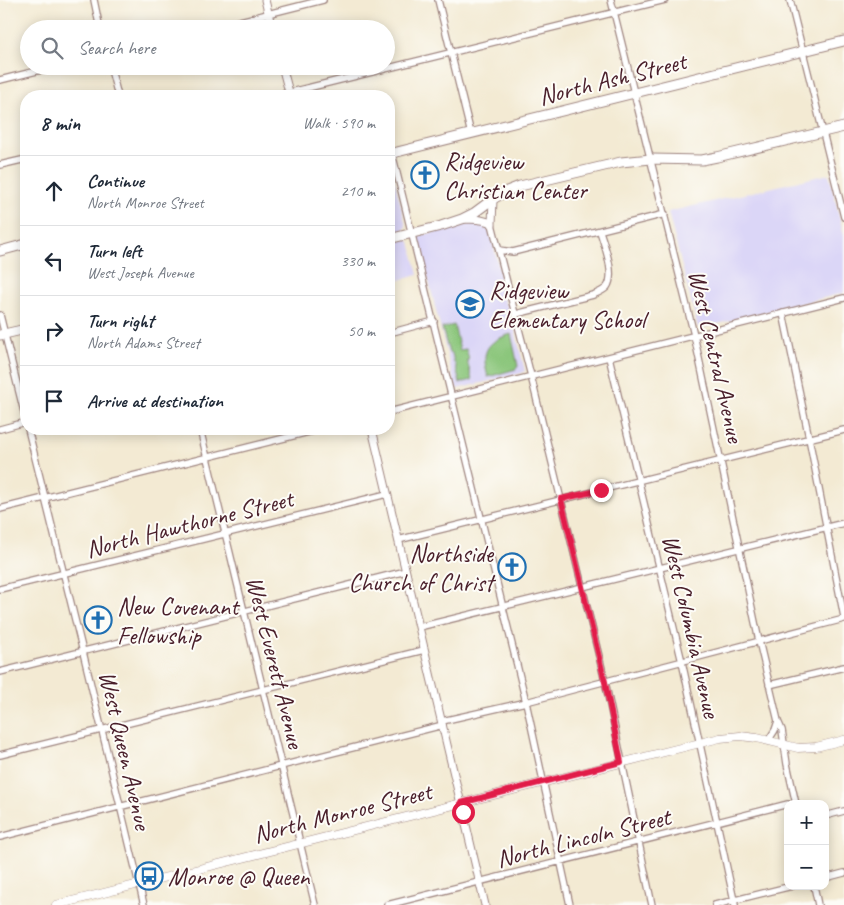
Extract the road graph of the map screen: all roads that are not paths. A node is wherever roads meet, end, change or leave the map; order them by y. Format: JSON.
{"nodes":[{"id":1,"x":94,"y":0,"type":"edge"},
{"id":2,"x":265,"y":0,"type":"edge"},
{"id":3,"x":323,"y":0,"type":"edge"},
{"id":4,"x":438,"y":0,"type":"edge"},
{"id":5,"x":611,"y":0,"type":"edge"},
{"id":6,"x":665,"y":0,"type":"edge"},
{"id":7,"x":790,"y":0,"type":"edge"},
{"id":8,"x":614,"y":13,"type":"junction"},
{"id":9,"x":269,"y":14,"type":"junction"},
{"id":10,"x":98,"y":20,"type":"edge"},
{"id":11,"x":245,"y":20,"type":"edge"},
{"id":12,"x":270,"y":20,"type":"edge"},
{"id":13,"x":844,"y":41,"type":"edge"},
{"id":14,"x":803,"y":51,"type":"junction"},
{"id":15,"x":450,"y":54,"type":"junction"},
{"id":16,"x":395,"y":68,"type":"edge"},
{"id":17,"x":20,"y":75,"type":"edge"},
{"id":18,"x":112,"y":75,"type":"edge"},
{"id":19,"x":284,"y":75,"type":"edge"},
{"id":20,"x":365,"y":75,"type":"edge"},
{"id":21,"x":0,"y":80,"type":"edge"},
{"id":22,"x":116,"y":90,"type":"edge"},
{"id":23,"x":288,"y":90,"type":"edge"},
{"id":24,"x":305,"y":90,"type":"edge"},
{"id":25,"x":634,"y":93,"type":"junction"},
{"id":26,"x":844,"y":127,"type":"edge"},
{"id":27,"x":822,"y":132,"type":"junction"},
{"id":28,"x":471,"y":134,"type":"junction"},
{"id":29,"x":395,"y":153,"type":"edge"},
{"id":30,"x":651,"y":160,"type":"junction"},
{"id":31,"x":20,"y":161,"type":"edge"},
{"id":32,"x":0,"y":166,"type":"edge"},
{"id":33,"x":395,"y":169,"type":"edge"},
{"id":34,"x":493,"y":199,"type":"junction"},
{"id":35,"x":665,"y":214,"type":"junction"},
{"id":36,"x":844,"y":215,"type":"edge"},
{"id":37,"x":462,"y":219,"type":"junction"},
{"id":38,"x":492,"y":224,"type":"junction"},
{"id":39,"x":600,"y":231,"type":"junction"},
{"id":40,"x":412,"y":233,"type":"junction"},
{"id":41,"x":395,"y":237,"type":"edge"},
{"id":42,"x":20,"y":246,"type":"edge"},
{"id":43,"x":499,"y":250,"type":"junction"},
{"id":44,"x":0,"y":251,"type":"edge"},
{"id":45,"x":844,"y":298,"type":"edge"},
{"id":46,"x":783,"y":313,"type":"junction"},
{"id":47,"x":516,"y":314,"type":"junction"},
{"id":48,"x":0,"y":315,"type":"edge"},
{"id":49,"x":434,"y":321,"type":"junction"},
{"id":50,"x":20,"y":330,"type":"edge"},
{"id":51,"x":395,"y":331,"type":"edge"},
{"id":52,"x":2,"y":335,"type":"edge"},
{"id":53,"x":694,"y":335,"type":"junction"},
{"id":54,"x":609,"y":357,"type":"junction"},
{"id":55,"x":531,"y":376,"type":"junction"},
{"id":56,"x":452,"y":396,"type":"junction"},
{"id":57,"x":20,"y":400,"type":"edge"},
{"id":58,"x":395,"y":410,"type":"edge"},
{"id":59,"x":20,"y":423,"type":"edge"},
{"id":60,"x":0,"y":429,"type":"edge"},
{"id":61,"x":844,"y":430,"type":"edge"},
{"id":62,"x":29,"y":435,"type":"edge"},
{"id":63,"x":202,"y":435,"type":"edge"},
{"id":64,"x":297,"y":435,"type":"edge"},
{"id":65,"x":373,"y":435,"type":"edge"},
{"id":66,"x":809,"y":438,"type":"junction"},
{"id":67,"x":207,"y":457,"type":"junction"},
{"id":68,"x":721,"y":461,"type":"junction"},
{"id":69,"x":639,"y":481,"type":"junction"},
{"id":70,"x":387,"y":494,"type":"junction"},
{"id":71,"x":45,"y":498,"type":"junction"},
{"id":72,"x":561,"y":499,"type":"junction"},
{"id":73,"x":0,"y":509,"type":"edge"},
{"id":74,"x":482,"y":520,"type":"junction"},
{"id":75,"x":844,"y":523,"type":"edge"},
{"id":76,"x":827,"y":527,"type":"junction"},
{"id":77,"x":225,"y":533,"type":"junction"},
{"id":78,"x":398,"y":540,"type":"junction"},
{"id":79,"x":740,"y":549,"type":"junction"},
{"id":80,"x":660,"y":568,"type":"junction"},
{"id":81,"x":406,"y":571,"type":"junction"},
{"id":82,"x":64,"y":573,"type":"junction"},
{"id":83,"x":582,"y":587,"type":"junction"},
{"id":84,"x":0,"y":589,"type":"edge"},
{"id":85,"x":503,"y":607,"type":"junction"},
{"id":86,"x":244,"y":611,"type":"junction"},
{"id":87,"x":844,"y":618,"type":"edge"},
{"id":88,"x":419,"y":627,"type":"junction"},
{"id":89,"x":759,"y":641,"type":"junction"},
{"id":90,"x":424,"y":650,"type":"junction"},
{"id":91,"x":83,"y":652,"type":"junction"},
{"id":92,"x":682,"y":662,"type":"junction"},
{"id":93,"x":844,"y":666,"type":"edge"},
{"id":94,"x":0,"y":672,"type":"edge"},
{"id":95,"x":605,"y":682,"type":"junction"},
{"id":96,"x":769,"y":685,"type":"junction"},
{"id":97,"x":263,"y":690,"type":"junction"},
{"id":98,"x":526,"y":702,"type":"junction"},
{"id":99,"x":778,"y":721,"type":"junction"},
{"id":100,"x":442,"y":723,"type":"junction"},
{"id":101,"x":102,"y":730,"type":"junction"},
{"id":102,"x":844,"y":740,"type":"edge"},
{"id":103,"x":768,"y":741,"type":"junction"},
{"id":104,"x":699,"y":743,"type":"junction"},
{"id":105,"x":784,"y":746,"type":"junction"},
{"id":106,"x":0,"y":755,"type":"edge"},
{"id":107,"x":621,"y":762,"type":"junction"},
{"id":108,"x":282,"y":766,"type":"junction"},
{"id":109,"x":543,"y":782,"type":"junction"},
{"id":110,"x":791,"y":800,"type":"edge"},
{"id":111,"x":461,"y":803,"type":"junction"},
{"id":112,"x":784,"y":806,"type":"edge"},
{"id":113,"x":120,"y":807,"type":"junction"},
{"id":114,"x":844,"y":811,"type":"edge"},
{"id":115,"x":829,"y":815,"type":"edge"},
{"id":116,"x":717,"y":823,"type":"junction"},
{"id":117,"x":0,"y":837,"type":"edge"},
{"id":118,"x":638,"y":841,"type":"junction"},
{"id":119,"x":300,"y":843,"type":"junction"},
{"id":120,"x":560,"y":862,"type":"junction"},
{"id":121,"x":844,"y":873,"type":"edge"},
{"id":122,"x":829,"y":877,"type":"edge"},
{"id":123,"x":480,"y":882,"type":"junction"},
{"id":124,"x":139,"y":884,"type":"junction"},
{"id":125,"x":784,"y":888,"type":"edge"},
{"id":126,"x":815,"y":890,"type":"edge"},
{"id":127,"x":734,"y":903,"type":"edge"},
{"id":128,"x":56,"y":905,"type":"edge"},
{"id":129,"x":144,"y":905,"type":"edge"},
{"id":130,"x":315,"y":905,"type":"edge"},
{"id":131,"x":387,"y":905,"type":"edge"},
{"id":132,"x":486,"y":905,"type":"edge"},
{"id":133,"x":570,"y":905,"type":"edge"},
{"id":134,"x":652,"y":905,"type":"edge"},
{"id":135,"x":715,"y":905,"type":"edge"},
{"id":136,"x":818,"y":905,"type":"edge"}],
"edges":[{"from":1,"to":10,"type":"street"},
{"from":2,"to":9,"type":"street"},
{"from":3,"to":9,"type":"street"},
{"from":4,"to":15,"type":"street"},
{"from":5,"to":8,"type":"street","name":"West Central Avenue"},
{"from":6,"to":8,"type":"street"},
{"from":7,"to":14,"type":"street"},
{"from":8,"to":15,"type":"street"},
{"from":8,"to":25,"type":"street","name":"West Central Avenue"},
{"from":9,"to":11,"type":"street"},
{"from":9,"to":12,"type":"street"},
{"from":13,"to":14,"type":"main road","name":"North Ash Street"},
{"from":14,"to":25,"type":"main road","name":"North Ash Street"},
{"from":14,"to":27,"type":"street"},
{"from":15,"to":16,"type":"street"},
{"from":15,"to":28,"type":"street"},
{"from":17,"to":21,"type":"street"},
{"from":18,"to":22,"type":"street"},
{"from":19,"to":23,"type":"street"},
{"from":20,"to":24,"type":"street"},
{"from":25,"to":28,"type":"main road","name":"North Ash Street"},
{"from":25,"to":30,"type":"street","name":"West Central Avenue"},
{"from":26,"to":27,"type":"main road"},
{"from":27,"to":30,"type":"main road"},
{"from":27,"to":36,"type":"street"},
{"from":28,"to":29,"type":"main road","name":"North Ash Street"},
{"from":30,"to":34,"type":"main road"},
{"from":30,"to":35,"type":"street","name":"West Central Avenue"},
{"from":31,"to":32,"type":"street"},
{"from":33,"to":40,"type":"street"},
{"from":34,"to":37,"type":"main road"},
{"from":34,"to":38,"type":"street"},
{"from":35,"to":39,"type":"street"},
{"from":35,"to":53,"type":"street","name":"West Central Avenue"},
{"from":37,"to":38,"type":"street"},
{"from":37,"to":40,"type":"main road"},
{"from":38,"to":43,"type":"street"},
{"from":39,"to":43,"type":"street"},
{"from":39,"to":47,"type":"street"},
{"from":40,"to":41,"type":"main road"},
{"from":40,"to":49,"type":"street"},
{"from":42,"to":44,"type":"main road"},
{"from":43,"to":47,"type":"street"},
{"from":45,"to":46,"type":"street"},
{"from":46,"to":53,"type":"street"},
{"from":46,"to":66,"type":"street"},
{"from":47,"to":55,"type":"street"},
{"from":48,"to":52,"type":"street"},
{"from":49,"to":51,"type":"street"},
{"from":49,"to":56,"type":"street"},
{"from":50,"to":52,"type":"main road"},
{"from":52,"to":57,"type":"street"},
{"from":53,"to":54,"type":"street"},
{"from":53,"to":68,"type":"street","name":"West Central Avenue"},
{"from":54,"to":55,"type":"street"},
{"from":54,"to":69,"type":"street","name":"West Columbia Avenue"},
{"from":55,"to":56,"type":"street"},
{"from":55,"to":72,"type":"street"},
{"from":56,"to":58,"type":"street"},
{"from":56,"to":74,"type":"street"},
{"from":59,"to":60,"type":"street"},
{"from":61,"to":66,"type":"street"},
{"from":62,"to":71,"type":"street","name":"West Queen Avenue"},
{"from":63,"to":67,"type":"street","name":"West Everett Avenue"},
{"from":64,"to":67,"type":"street"},
{"from":65,"to":70,"type":"street"},
{"from":66,"to":68,"type":"street"},
{"from":66,"to":76,"type":"street"},
{"from":67,"to":71,"type":"street"},
{"from":67,"to":77,"type":"street","name":"West Everett Avenue"},
{"from":68,"to":69,"type":"street"},
{"from":68,"to":79,"type":"street","name":"West Central Avenue"},
{"from":69,"to":72,"type":"street"},
{"from":69,"to":80,"type":"street","name":"West Columbia Avenue"},
{"from":70,"to":77,"type":"street","name":"North Hawthorne Street"},
{"from":70,"to":78,"type":"street"},
{"from":71,"to":73,"type":"street"},
{"from":71,"to":82,"type":"street","name":"West Queen Avenue"},
{"from":72,"to":74,"type":"street"},
{"from":72,"to":83,"type":"street"},
{"from":74,"to":78,"type":"street"},
{"from":74,"to":85,"type":"street"},
{"from":75,"to":76,"type":"street"},
{"from":76,"to":79,"type":"street"},
{"from":76,"to":87,"type":"street"},
{"from":77,"to":82,"type":"street","name":"North Hawthorne Street"},
{"from":77,"to":86,"type":"street","name":"West Everett Avenue"},
{"from":78,"to":81,"type":"street"},
{"from":79,"to":80,"type":"street"},
{"from":79,"to":89,"type":"street","name":"West Central Avenue"},
{"from":80,"to":83,"type":"street"},
{"from":80,"to":92,"type":"street","name":"West Columbia Avenue"},
{"from":81,"to":86,"type":"street"},
{"from":81,"to":88,"type":"street"},
{"from":82,"to":84,"type":"street","name":"North Hawthorne Street"},
{"from":82,"to":91,"type":"street","name":"West Queen Avenue"},
{"from":83,"to":85,"type":"street"},
{"from":83,"to":95,"type":"street"},
{"from":85,"to":88,"type":"street"},
{"from":85,"to":98,"type":"street"},
{"from":86,"to":91,"type":"street"},
{"from":86,"to":97,"type":"street","name":"West Everett Avenue"},
{"from":87,"to":89,"type":"street"},
{"from":88,"to":90,"type":"street"},
{"from":89,"to":92,"type":"street"},
{"from":89,"to":96,"type":"street","name":"West Central Avenue"},
{"from":90,"to":97,"type":"street"},
{"from":90,"to":100,"type":"street"},
{"from":91,"to":94,"type":"street"},
{"from":91,"to":101,"type":"street","name":"West Queen Avenue"},
{"from":92,"to":95,"type":"street"},
{"from":92,"to":104,"type":"street","name":"West Columbia Avenue"},
{"from":93,"to":96,"type":"street"},
{"from":95,"to":98,"type":"street"},
{"from":95,"to":107,"type":"street"},
{"from":96,"to":99,"type":"street","name":"West Central Avenue"},
{"from":97,"to":101,"type":"street"},
{"from":97,"to":108,"type":"street","name":"West Everett Avenue"},
{"from":98,"to":100,"type":"street"},
{"from":98,"to":109,"type":"street"},
{"from":99,"to":103,"type":"street"},
{"from":99,"to":105,"type":"street","name":"West Central Avenue"},
{"from":100,"to":108,"type":"street"},
{"from":100,"to":111,"type":"street"},
{"from":101,"to":106,"type":"street"},
{"from":101,"to":113,"type":"street","name":"West Queen Avenue"},
{"from":102,"to":105,"type":"main road","name":"North Monroe Street"},
{"from":103,"to":104,"type":"main road","name":"North Monroe Street"},
{"from":103,"to":105,"type":"main road","name":"North Monroe Street"},
{"from":104,"to":107,"type":"main road","name":"North Monroe Street"},
{"from":104,"to":116,"type":"street","name":"West Columbia Avenue"},
{"from":105,"to":110,"type":"street","name":"West Central Avenue"},
{"from":107,"to":109,"type":"main road","name":"North Monroe Street"},
{"from":107,"to":118,"type":"street"},
{"from":108,"to":113,"type":"street"},
{"from":108,"to":119,"type":"street","name":"West Everett Avenue"},
{"from":109,"to":111,"type":"main road","name":"North Monroe Street"},
{"from":109,"to":120,"type":"street"},
{"from":111,"to":119,"type":"main road","name":"North Monroe Street"},
{"from":111,"to":123,"type":"street"},
{"from":112,"to":116,"type":"street","name":"North Lincoln Street"},
{"from":113,"to":117,"type":"street"},
{"from":113,"to":124,"type":"street","name":"West Queen Avenue"},
{"from":114,"to":115,"type":"street"},
{"from":116,"to":118,"type":"street","name":"North Lincoln Street"},
{"from":116,"to":127,"type":"street","name":"West Columbia Avenue"},
{"from":118,"to":120,"type":"street","name":"North Lincoln Street"},
{"from":118,"to":134,"type":"street"},
{"from":119,"to":124,"type":"main road","name":"North Monroe Street"},
{"from":119,"to":130,"type":"street","name":"West Everett Avenue"},
{"from":120,"to":123,"type":"street","name":"North Lincoln Street"},
{"from":120,"to":133,"type":"street"},
{"from":121,"to":122,"type":"street"},
{"from":123,"to":131,"type":"street","name":"North Lincoln Street"},
{"from":123,"to":132,"type":"street"},
{"from":124,"to":128,"type":"main road","name":"North Monroe Street"},
{"from":124,"to":129,"type":"street","name":"West Queen Avenue"},
{"from":125,"to":127,"type":"street"},
{"from":126,"to":136,"type":"street"},
{"from":127,"to":135,"type":"street"}]}
